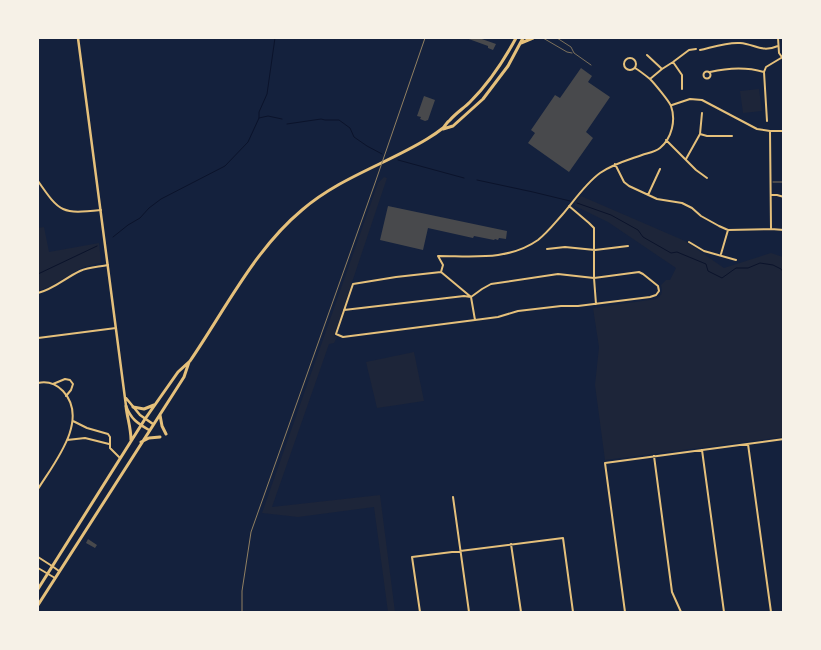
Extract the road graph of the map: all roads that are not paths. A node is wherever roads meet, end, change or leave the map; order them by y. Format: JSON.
{"nodes":[{"id":1,"x":78,"y":38,"type":"edge"},
{"id":2,"x":516,"y":38,"type":"edge"},
{"id":3,"x":524,"y":38,"type":"edge"},
{"id":4,"x":533,"y":38,"type":"edge"},
{"id":5,"x":543,"y":38,"type":"edge"},
{"id":6,"x":557,"y":38,"type":"edge"},
{"id":7,"x":778,"y":38,"type":"edge"},
{"id":8,"x":520,"y":44,"type":"junction"},
{"id":9,"x":778,"y":46,"type":"junction"},
{"id":10,"x":696,"y":49,"type":"dead end"},
{"id":11,"x":700,"y":50,"type":"dead end"},
{"id":12,"x":574,"y":53,"type":"junction"},
{"id":13,"x":647,"y":55,"type":"dead end"},
{"id":14,"x":782,"y":59,"type":"edge"},
{"id":15,"x":673,"y":62,"type":"junction"},
{"id":16,"x":591,"y":65,"type":"dead end"},
{"id":17,"x":635,"y":68,"type":"junction"},
{"id":18,"x":662,"y":69,"type":"junction"},
{"id":19,"x":710,"y":72,"type":"dead end"},
{"id":20,"x":764,"y":72,"type":"junction"},
{"id":21,"x":650,"y":79,"type":"junction"},
{"id":22,"x":682,"y":89,"type":"dead end"},
{"id":23,"x":671,"y":106,"type":"junction"},
{"id":24,"x":702,"y":113,"type":"dead end"},
{"id":25,"x":767,"y":121,"type":"dead end"},
{"id":26,"x":442,"y":129,"type":"junction"},
{"id":27,"x":770,"y":131,"type":"junction"},
{"id":28,"x":784,"y":131,"type":"edge"},
{"id":29,"x":700,"y":134,"type":"junction"},
{"id":30,"x":732,"y":136,"type":"dead end"},
{"id":31,"x":666,"y":140,"type":"junction"},
{"id":32,"x":686,"y":159,"type":"junction"},
{"id":33,"x":615,"y":164,"type":"junction"},
{"id":34,"x":660,"y":169,"type":"dead end"},
{"id":35,"x":707,"y":178,"type":"dead end"},
{"id":36,"x":38,"y":181,"type":"edge"},
{"id":37,"x":770,"y":182,"type":"junction"},
{"id":38,"x":784,"y":182,"type":"edge"},
{"id":39,"x":648,"y":195,"type":"junction"},
{"id":40,"x":770,"y":195,"type":"junction"},
{"id":41,"x":784,"y":197,"type":"edge"},
{"id":42,"x":569,"y":206,"type":"junction"},
{"id":43,"x":101,"y":210,"type":"junction"},
{"id":44,"x":771,"y":228,"type":"junction"},
{"id":45,"x":728,"y":230,"type":"junction"},
{"id":46,"x":784,"y":230,"type":"edge"},
{"id":47,"x":689,"y":242,"type":"dead end"},
{"id":48,"x":628,"y":246,"type":"dead end"},
{"id":49,"x":547,"y":249,"type":"dead end"},
{"id":50,"x":595,"y":250,"type":"junction"},
{"id":51,"x":720,"y":255,"type":"junction"},
{"id":52,"x":736,"y":260,"type":"dead end"},
{"id":53,"x":108,"y":265,"type":"junction"},
{"id":54,"x":441,"y":272,"type":"junction"},
{"id":55,"x":594,"y":278,"type":"junction"},
{"id":56,"x":38,"y":293,"type":"edge"},
{"id":57,"x":471,"y":297,"type":"junction"},
{"id":58,"x":596,"y":304,"type":"junction"},
{"id":59,"x":344,"y":310,"type":"junction"},
{"id":60,"x":475,"y":320,"type":"junction"},
{"id":61,"x":116,"y":328,"type":"junction"},
{"id":62,"x":38,"y":338,"type":"edge"},
{"id":63,"x":190,"y":361,"type":"junction"},
{"id":64,"x":38,"y":383,"type":"edge"},
{"id":65,"x":53,"y":384,"type":"junction"},
{"id":66,"x":66,"y":396,"type":"junction"},
{"id":67,"x":125,"y":397,"type":"junction"},
{"id":68,"x":154,"y":405,"type":"junction"},
{"id":69,"x":126,"y":406,"type":"junction"},
{"id":70,"x":134,"y":407,"type":"junction"},
{"id":71,"x":160,"y":414,"type":"junction"},
{"id":72,"x":144,"y":419,"type":"junction"},
{"id":73,"x":73,"y":421,"type":"junction"},
{"id":74,"x":152,"y":424,"type":"junction"},
{"id":75,"x":141,"y":425,"type":"junction"},
{"id":76,"x":149,"y":430,"type":"junction"},
{"id":77,"x":166,"y":434,"type":"dead end"},
{"id":78,"x":160,"y":437,"type":"dead end"},
{"id":79,"x":784,"y":439,"type":"edge"},
{"id":80,"x":67,"y":440,"type":"junction"},
{"id":81,"x":131,"y":440,"type":"junction"},
{"id":82,"x":141,"y":442,"type":"junction"},
{"id":83,"x":109,"y":444,"type":"junction"},
{"id":84,"x":748,"y":444,"type":"junction"},
{"id":85,"x":702,"y":450,"type":"junction"},
{"id":86,"x":654,"y":456,"type":"junction"},
{"id":87,"x":120,"y":458,"type":"junction"},
{"id":88,"x":38,"y":489,"type":"edge"},
{"id":89,"x":453,"y":497,"type":"dead end"},
{"id":90,"x":511,"y":544,"type":"junction"},
{"id":91,"x":461,"y":550,"type":"junction"},
{"id":92,"x":38,"y":557,"type":"edge"},
{"id":93,"x":52,"y":566,"type":"junction"},
{"id":94,"x":38,"y":568,"type":"edge"},
{"id":95,"x":59,"y":572,"type":"junction"},
{"id":96,"x":48,"y":574,"type":"junction"},
{"id":97,"x":55,"y":578,"type":"junction"},
{"id":98,"x":38,"y":589,"type":"edge"},
{"id":99,"x":38,"y":605,"type":"edge"},
{"id":100,"x":420,"y":612,"type":"edge"},
{"id":101,"x":469,"y":612,"type":"edge"},
{"id":102,"x":520,"y":612,"type":"edge"},
{"id":103,"x":573,"y":612,"type":"edge"},
{"id":104,"x":625,"y":612,"type":"edge"},
{"id":105,"x":681,"y":612,"type":"edge"},
{"id":106,"x":724,"y":612,"type":"edge"},
{"id":107,"x":771,"y":612,"type":"edge"}],
"edges":[{"from":1,"to":43,"type":"main road"},
{"from":2,"to":26,"type":"main road"},
{"from":3,"to":8,"type":"main road"},
{"from":4,"to":8,"type":"main road"},
{"from":5,"to":12,"type":"lane"},
{"from":6,"to":12,"type":"lane"},
{"from":7,"to":9,"type":"street"},
{"from":8,"to":26,"type":"main road"},
{"from":9,"to":11,"type":"street"},
{"from":9,"to":14,"type":"street"},
{"from":10,"to":15,"type":"street"},
{"from":12,"to":16,"type":"lane"},
{"from":13,"to":18,"type":"street"},
{"from":14,"to":20,"type":"street"},
{"from":15,"to":18,"type":"street"},
{"from":15,"to":22,"type":"street"},
{"from":17,"to":17,"type":"street"},
{"from":17,"to":21,"type":"street"},
{"from":18,"to":21,"type":"street"},
{"from":19,"to":20,"type":"street"},
{"from":20,"to":25,"type":"street"},
{"from":21,"to":23,"type":"street"},
{"from":23,"to":27,"type":"street"},
{"from":23,"to":31,"type":"street"},
{"from":24,"to":29,"type":"street"},
{"from":26,"to":63,"type":"main road"},
{"from":27,"to":28,"type":"street"},
{"from":27,"to":37,"type":"street"},
{"from":29,"to":30,"type":"street"},
{"from":29,"to":32,"type":"street"},
{"from":31,"to":32,"type":"street"},
{"from":31,"to":33,"type":"street"},
{"from":32,"to":35,"type":"street"},
{"from":33,"to":39,"type":"street"},
{"from":33,"to":42,"type":"street"},
{"from":34,"to":39,"type":"street"},
{"from":36,"to":43,"type":"street"},
{"from":37,"to":38,"type":"lane"},
{"from":37,"to":40,"type":"street"},
{"from":39,"to":45,"type":"street"},
{"from":40,"to":41,"type":"street"},
{"from":40,"to":44,"type":"street"},
{"from":42,"to":50,"type":"street"},
{"from":42,"to":54,"type":"street"},
{"from":43,"to":53,"type":"main road"},
{"from":44,"to":45,"type":"street"},
{"from":44,"to":46,"type":"street"},
{"from":45,"to":51,"type":"street"},
{"from":47,"to":51,"type":"street"},
{"from":48,"to":50,"type":"street"},
{"from":49,"to":50,"type":"street"},
{"from":50,"to":55,"type":"street"},
{"from":51,"to":52,"type":"street"},
{"from":53,"to":56,"type":"street"},
{"from":53,"to":61,"type":"main road"},
{"from":54,"to":57,"type":"street"},
{"from":54,"to":59,"type":"street"},
{"from":55,"to":57,"type":"street"},
{"from":55,"to":58,"type":"street"},
{"from":55,"to":58,"type":"street"},
{"from":57,"to":59,"type":"street"},
{"from":57,"to":60,"type":"street"},
{"from":58,"to":60,"type":"street"},
{"from":59,"to":60,"type":"street"},
{"from":61,"to":62,"type":"street"},
{"from":61,"to":67,"type":"main road"},
{"from":63,"to":68,"type":"main road"},
{"from":63,"to":71,"type":"main road"},
{"from":64,"to":65,"type":"street"},
{"from":65,"to":66,"type":"street"},
{"from":65,"to":66,"type":"street"},
{"from":66,"to":73,"type":"street"},
{"from":67,"to":69,"type":"main road"},
{"from":67,"to":70,"type":"main road"},
{"from":68,"to":70,"type":"main road"},
{"from":68,"to":72,"type":"main road"},
{"from":69,"to":75,"type":"main road"},
{"from":69,"to":81,"type":"main road"},
{"from":70,"to":72,"type":"main road"},
{"from":71,"to":74,"type":"main road"},
{"from":71,"to":77,"type":"main road"},
{"from":72,"to":74,"type":"main road"},
{"from":72,"to":75,"type":"main road"},
{"from":73,"to":80,"type":"street"},
{"from":73,"to":83,"type":"street"},
{"from":74,"to":76,"type":"main road"},
{"from":75,"to":76,"type":"main road"},
{"from":75,"to":81,"type":"main road"},
{"from":76,"to":82,"type":"main road"},
{"from":78,"to":82,"type":"main road"},
{"from":79,"to":84,"type":"street"},
{"from":80,"to":83,"type":"street"},
{"from":80,"to":88,"type":"street"},
{"from":81,"to":87,"type":"main road"},
{"from":82,"to":95,"type":"main road"},
{"from":83,"to":87,"type":"street"},
{"from":84,"to":85,"type":"street"},
{"from":84,"to":107,"type":"street"},
{"from":85,"to":86,"type":"street"},
{"from":85,"to":106,"type":"street"},
{"from":86,"to":104,"type":"street"},
{"from":86,"to":105,"type":"street"},
{"from":87,"to":93,"type":"main road"},
{"from":89,"to":91,"type":"street"},
{"from":90,"to":91,"type":"street"},
{"from":90,"to":102,"type":"street"},
{"from":90,"to":103,"type":"street"},
{"from":91,"to":100,"type":"street"},
{"from":91,"to":101,"type":"street"},
{"from":92,"to":93,"type":"street"},
{"from":93,"to":95,"type":"street"},
{"from":93,"to":96,"type":"main road"},
{"from":94,"to":96,"type":"street"},
{"from":95,"to":97,"type":"main road"},
{"from":96,"to":97,"type":"street"},
{"from":96,"to":98,"type":"main road"},
{"from":97,"to":99,"type":"main road"}]}
